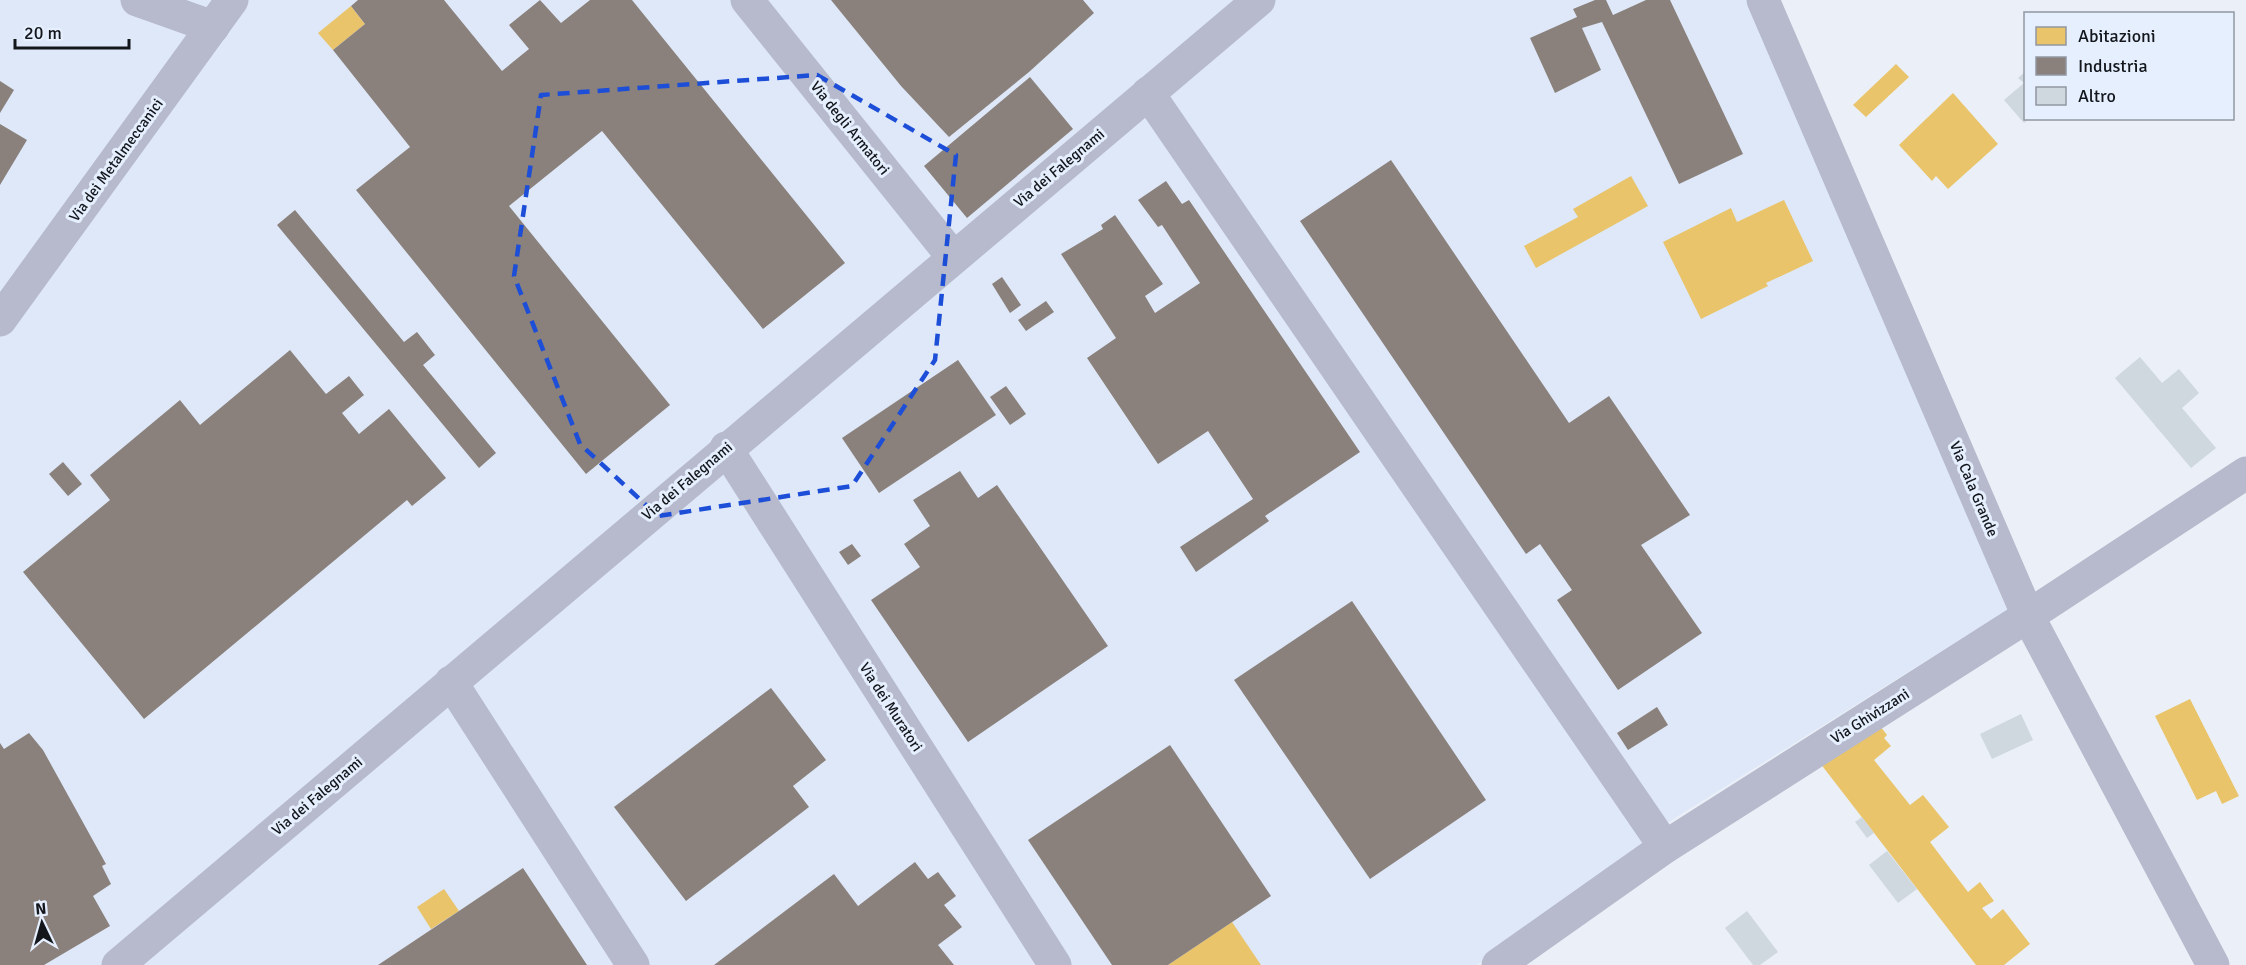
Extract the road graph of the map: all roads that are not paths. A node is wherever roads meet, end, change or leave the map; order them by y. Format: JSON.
{"nodes":[{"id":1,"x":137,"y":0,"type":"edge"},
{"id":2,"x":232,"y":0,"type":"edge"},
{"id":3,"x":747,"y":0,"type":"edge"},
{"id":4,"x":1259,"y":0,"type":"edge"},
{"id":5,"x":1763,"y":0,"type":"edge"},
{"id":6,"x":213,"y":27,"type":"junction"},
{"id":7,"x":1148,"y":93,"type":"junction"},
{"id":8,"x":954,"y":257,"type":"junction"},
{"id":9,"x":0,"y":320,"type":"edge"},
{"id":10,"x":726,"y":448,"type":"junction"},
{"id":11,"x":2246,"y":473,"type":"edge"},
{"id":12,"x":2028,"y":616,"type":"junction"},
{"id":13,"x":451,"y":682,"type":"junction"},
{"id":14,"x":1665,"y":847,"type":"junction"},
{"id":15,"x":118,"y":965,"type":"edge"},
{"id":16,"x":633,"y":965,"type":"edge"},
{"id":17,"x":1055,"y":965,"type":"edge"},
{"id":18,"x":1498,"y":965,"type":"edge"},
{"id":19,"x":2213,"y":965,"type":"edge"}],
"edges":[{"from":1,"to":6,"type":"street"},
{"from":2,"to":6,"type":"street","name":"Via dei Metalmeccanici"},
{"from":3,"to":8,"type":"street","name":"Via degli Armatori"},
{"from":4,"to":7,"type":"street","name":"Via dei Falegnami"},
{"from":5,"to":12,"type":"street","name":"Via Cala Grande"},
{"from":6,"to":9,"type":"street","name":"Via dei Metalmeccanici"},
{"from":7,"to":8,"type":"street","name":"Via dei Falegnami"},
{"from":7,"to":14,"type":"street"},
{"from":8,"to":10,"type":"street","name":"Via dei Falegnami"},
{"from":10,"to":13,"type":"street","name":"Via dei Falegnami"},
{"from":10,"to":17,"type":"street","name":"Via dei Muratori"},
{"from":11,"to":12,"type":"street","name":"Via Ghivizzani"},
{"from":12,"to":14,"type":"street","name":"Via Ghivizzani"},
{"from":12,"to":19,"type":"street","name":"Via Cala Grande"},
{"from":13,"to":15,"type":"street","name":"Via dei Falegnami"},
{"from":13,"to":16,"type":"street"},
{"from":14,"to":18,"type":"street","name":"Via Ghivizzani"}]}
